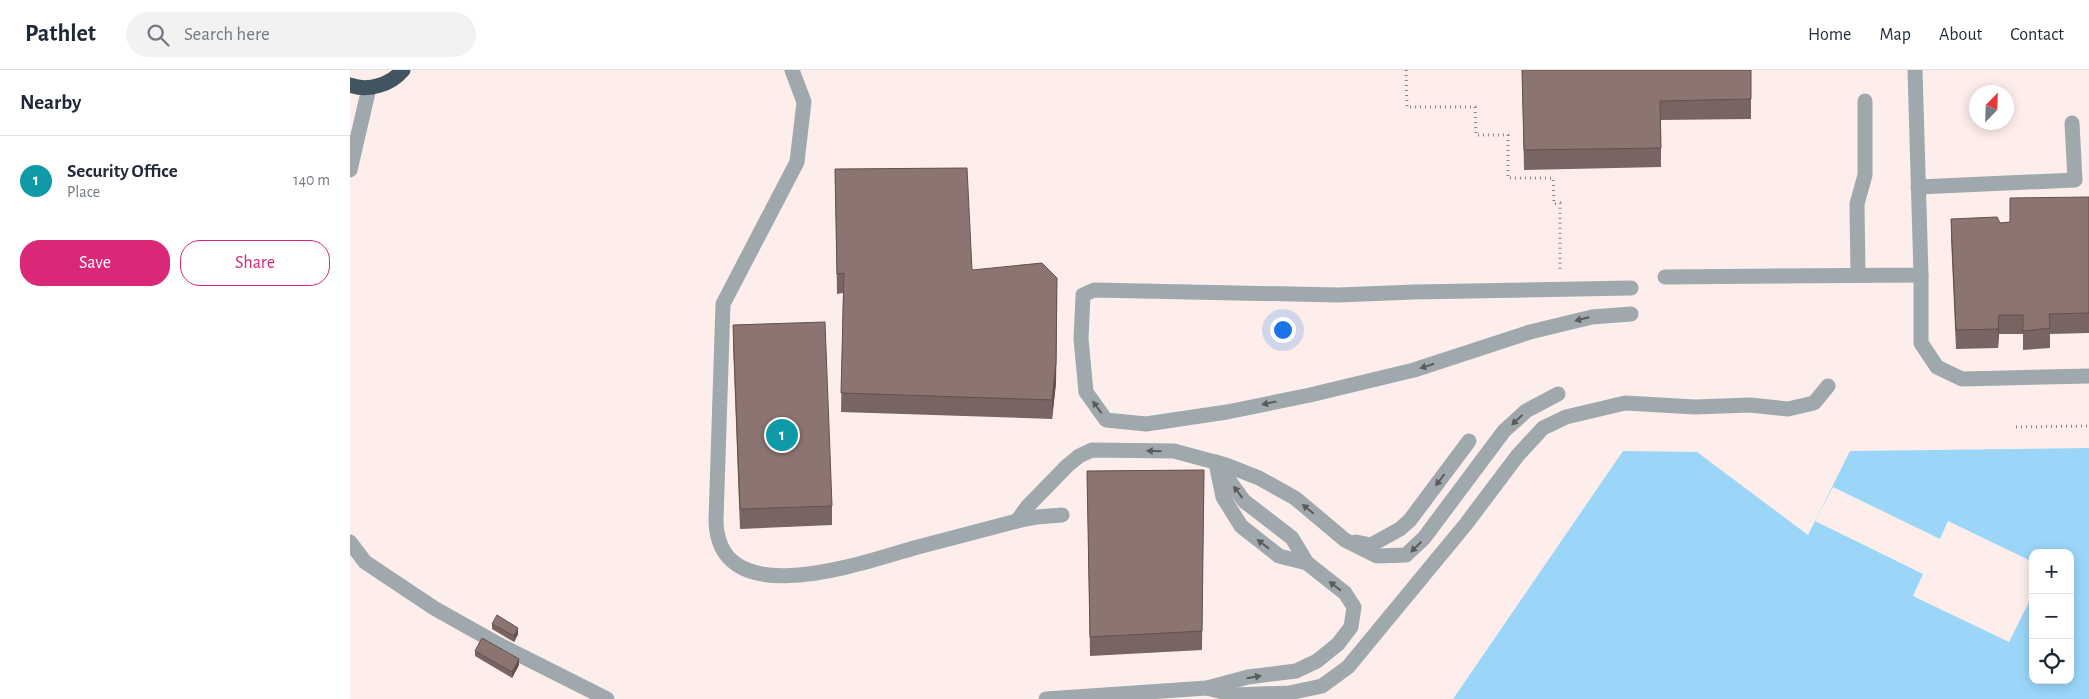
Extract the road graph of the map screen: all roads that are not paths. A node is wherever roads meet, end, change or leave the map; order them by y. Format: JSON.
{"nodes":[{"id":1,"x":403,"y":70,"type":"edge"},
{"id":2,"x":792,"y":70,"type":"edge"},
{"id":3,"x":1916,"y":70,"type":"edge"},
{"id":4,"x":350,"y":85,"type":"edge"},
{"id":5,"x":369,"y":88,"type":"junction"},
{"id":6,"x":1865,"y":100,"type":"dead end"},
{"id":7,"x":2072,"y":123,"type":"dead end"},
{"id":8,"x":350,"y":170,"type":"edge"},
{"id":9,"x":1918,"y":187,"type":"junction"},
{"id":10,"x":1858,"y":275,"type":"junction"},
{"id":11,"x":1921,"y":275,"type":"junction"},
{"id":12,"x":1665,"y":277,"type":"dead end"},
{"id":13,"x":1631,"y":288,"type":"dead end"},
{"id":14,"x":1631,"y":314,"type":"dead end"},
{"id":15,"x":2089,"y":376,"type":"edge"},
{"id":16,"x":1828,"y":386,"type":"dead end"},
{"id":17,"x":1558,"y":394,"type":"dead end"},
{"id":18,"x":1470,"y":441,"type":"dead end"},
{"id":19,"x":1216,"y":462,"type":"junction"},
{"id":20,"x":1062,"y":515,"type":"dead end"},
{"id":21,"x":1017,"y":521,"type":"junction"},
{"id":22,"x":1345,"y":540,"type":"junction"},
{"id":23,"x":350,"y":542,"type":"edge"},
{"id":24,"x":1307,"y":563,"type":"junction"},
{"id":25,"x":1206,"y":693,"type":"edge"},
{"id":26,"x":607,"y":699,"type":"edge"},
{"id":27,"x":1046,"y":699,"type":"edge"}],
"edges":[{"from":1,"to":5,"type":"highway"},
{"from":2,"to":21,"type":"lane"},
{"from":3,"to":9,"type":"lane"},
{"from":4,"to":5,"type":"highway"},
{"from":5,"to":8,"type":"lane"},
{"from":6,"to":10,"type":"lane"},
{"from":7,"to":9,"type":"lane"},
{"from":9,"to":11,"type":"lane"},
{"from":10,"to":11,"type":"lane"},
{"from":10,"to":12,"type":"lane"},
{"from":11,"to":15,"type":"lane"},
{"from":14,"to":13,"type":"lane","one_way":true},
{"from":16,"to":25,"type":"lane"},
{"from":17,"to":22,"type":"lane","one_way":true},
{"from":18,"to":22,"type":"lane","one_way":true},
{"from":19,"to":21,"type":"lane","one_way":true},
{"from":22,"to":19,"type":"lane","one_way":true},
{"from":24,"to":19,"type":"lane","one_way":true},
{"from":24,"to":19,"type":"lane","one_way":true},
{"from":20,"to":21,"type":"lane"},
{"from":23,"to":26,"type":"lane"},
{"from":25,"to":24,"type":"lane","one_way":true},
{"from":25,"to":27,"type":"lane"}]}
